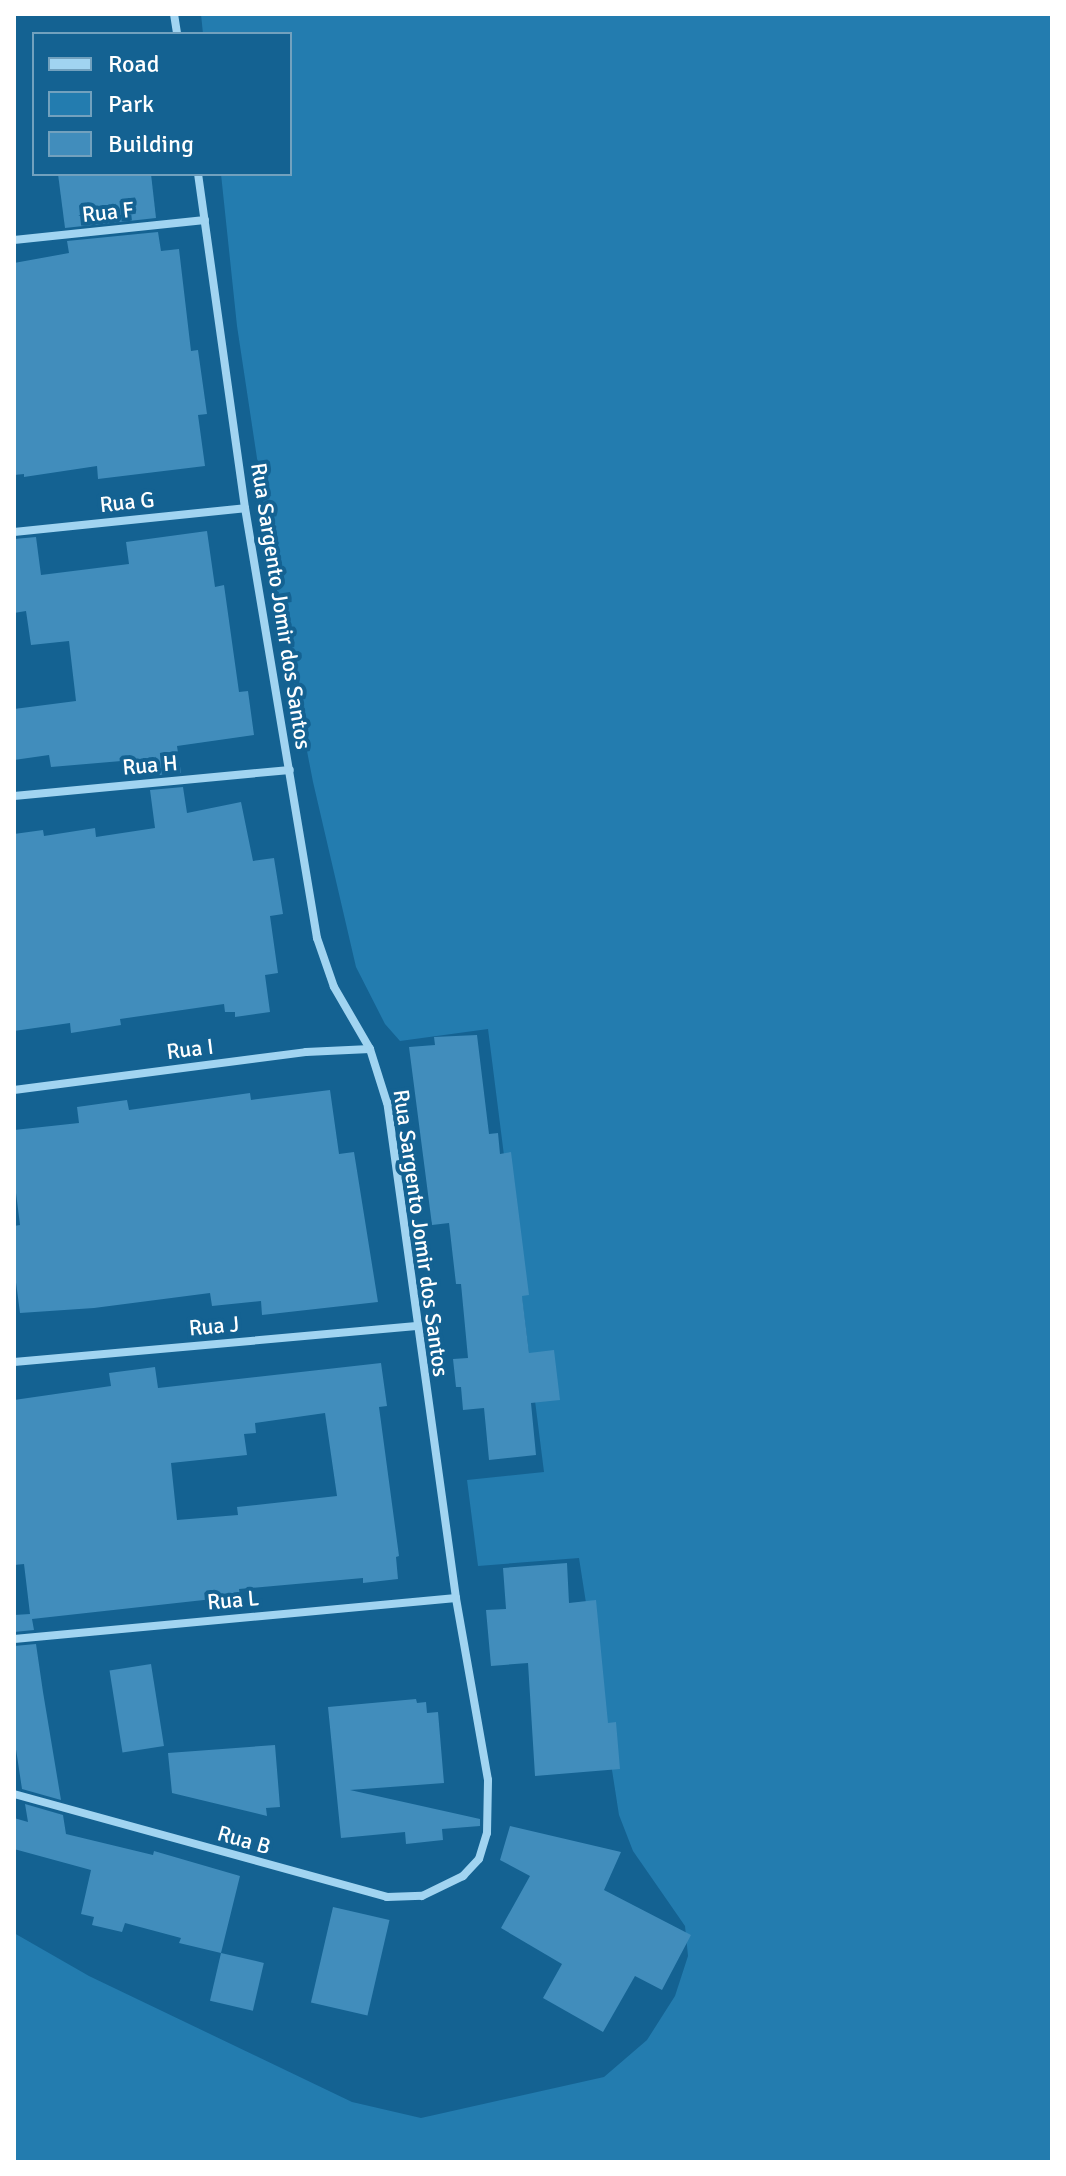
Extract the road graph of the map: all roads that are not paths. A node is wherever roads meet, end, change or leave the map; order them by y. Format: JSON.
{"nodes":[{"id":1,"x":198,"y":176,"type":"edge"},
{"id":2,"x":205,"y":220,"type":"junction"},
{"id":3,"x":14,"y":240,"type":"edge"},
{"id":4,"x":245,"y":508,"type":"junction"},
{"id":5,"x":14,"y":532,"type":"edge"},
{"id":6,"x":290,"y":770,"type":"junction"},
{"id":7,"x":14,"y":796,"type":"edge"},
{"id":8,"x":370,"y":1049,"type":"junction"},
{"id":9,"x":14,"y":1090,"type":"edge"},
{"id":10,"x":416,"y":1326,"type":"junction"},
{"id":11,"x":14,"y":1362,"type":"edge"},
{"id":12,"x":456,"y":1598,"type":"junction"},
{"id":13,"x":14,"y":1639,"type":"edge"},
{"id":14,"x":14,"y":1794,"type":"edge"},
{"id":15,"x":463,"y":1876,"type":"joint"}],
"edges":[{"from":1,"to":2,"type":"street","name":"Rua Sargento Jomir dos Santos"},
{"from":2,"to":3,"type":"street","name":"Rua F"},
{"from":2,"to":4,"type":"street","name":"Rua Sargento Jomir dos Santos"},
{"from":4,"to":5,"type":"street","name":"Rua G"},
{"from":4,"to":6,"type":"street","name":"Rua Sargento Jomir dos Santos"},
{"from":6,"to":7,"type":"street","name":"Rua H"},
{"from":6,"to":8,"type":"street","name":"Rua Sargento Jomir dos Santos"},
{"from":8,"to":9,"type":"street","name":"Rua I"},
{"from":8,"to":10,"type":"street","name":"Rua Sargento Jomir dos Santos"},
{"from":10,"to":11,"type":"street","name":"Rua J"},
{"from":10,"to":12,"type":"street","name":"Rua Sargento Jomir dos Santos"},
{"from":12,"to":13,"type":"street","name":"Rua L"},
{"from":12,"to":15,"type":"street","name":"Rua Sargento Jomir dos Santos"},
{"from":14,"to":15,"type":"street","name":"Rua B"}]}
